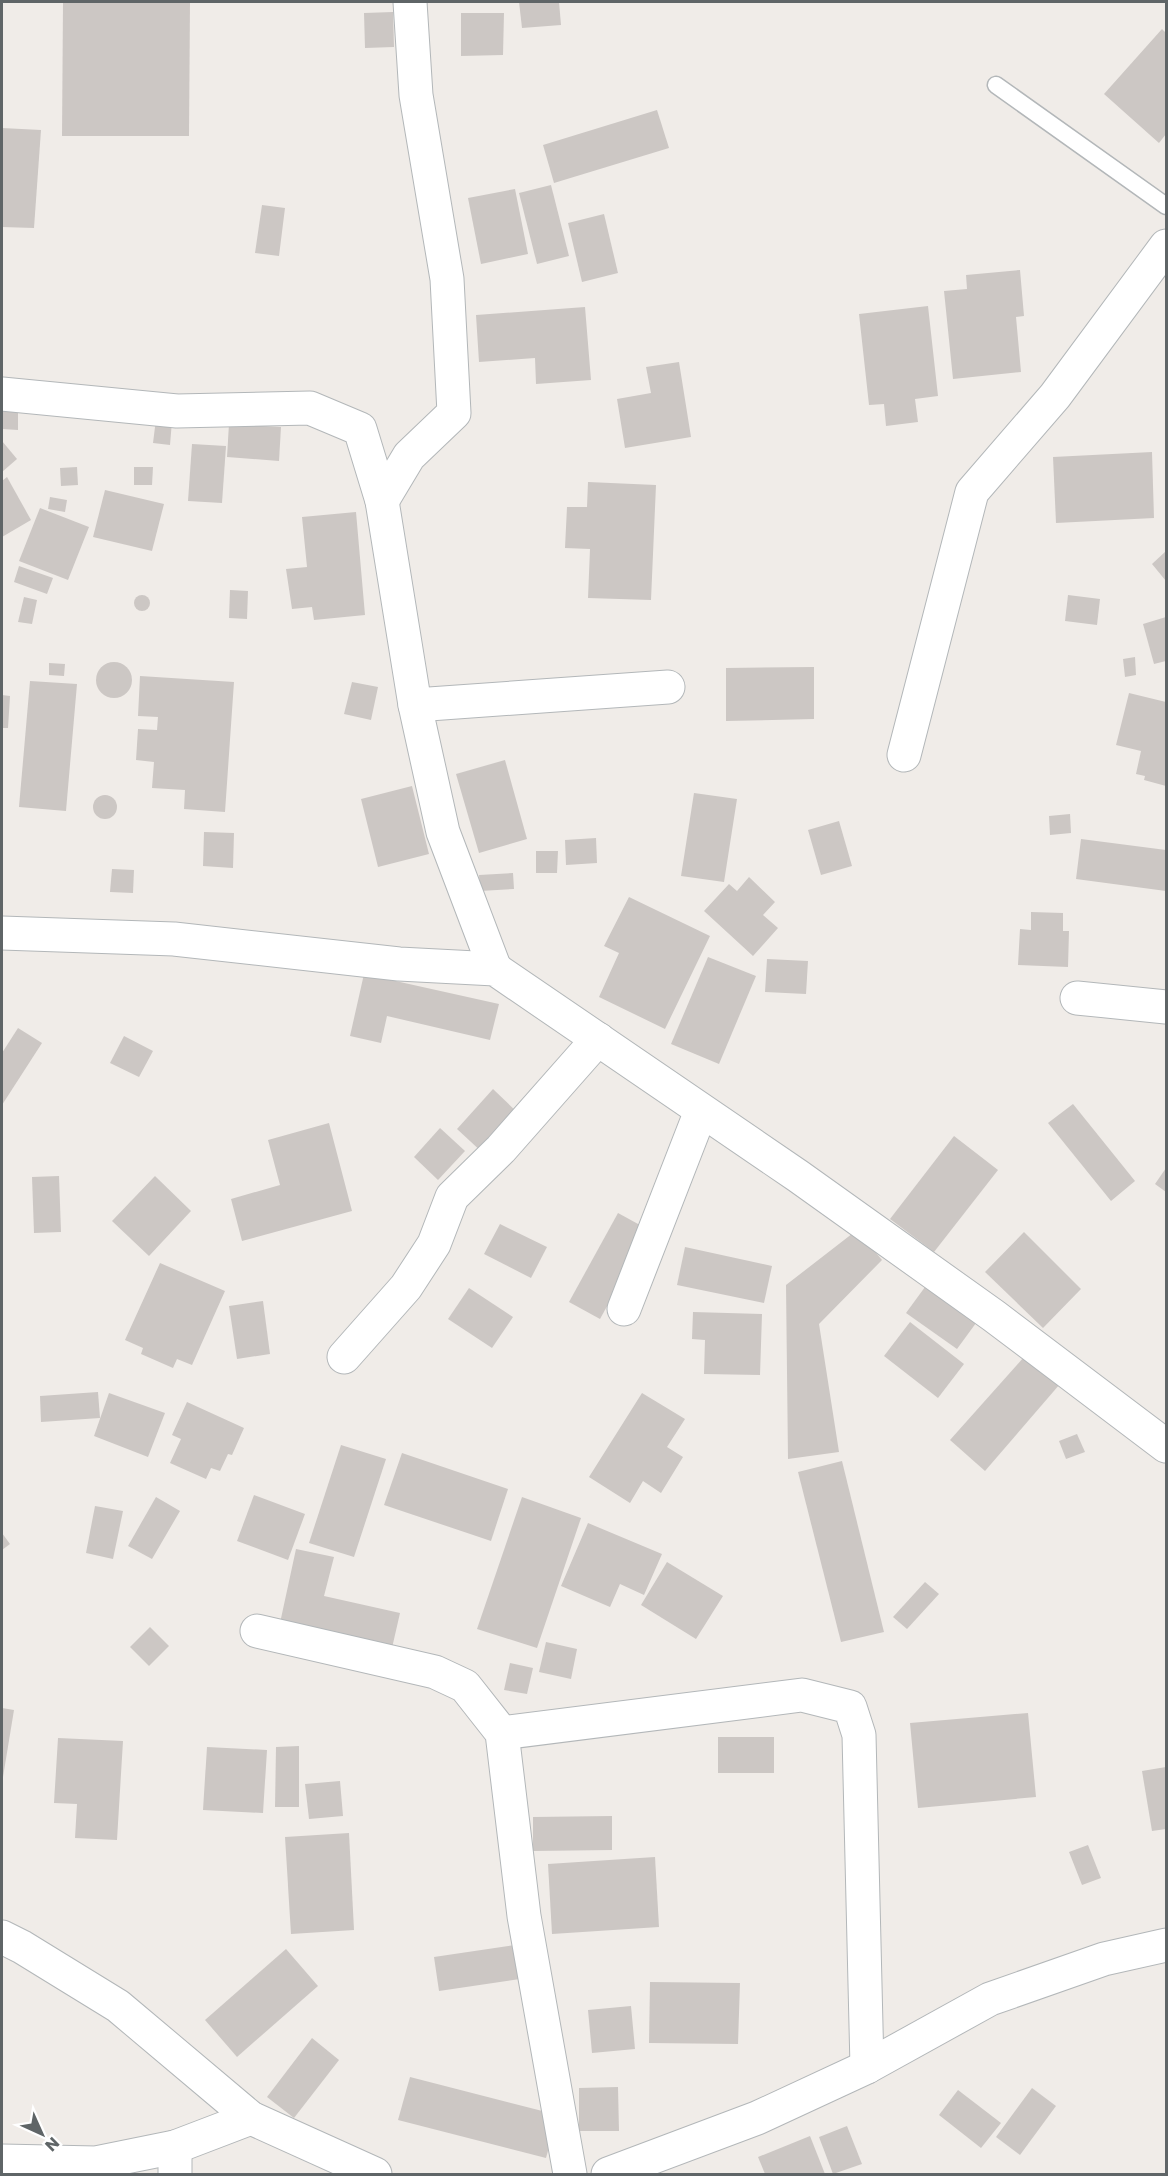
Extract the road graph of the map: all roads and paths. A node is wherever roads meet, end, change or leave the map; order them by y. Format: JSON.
{"nodes":[{"id":1,"x":410,"y":2,"type":"edge"},
{"id":2,"x":996,"y":85,"type":"dead end"},
{"id":3,"x":1167,"y":206,"type":"edge"},
{"id":4,"x":1167,"y":246,"type":"edge"},
{"id":5,"x":2,"y":393,"type":"edge"},
{"id":6,"x":382,"y":501,"type":"junction"},
{"id":7,"x":668,"y":687,"type":"dead end"},
{"id":8,"x":415,"y":705,"type":"junction"},
{"id":9,"x":904,"y":755,"type":"dead end"},
{"id":10,"x":2,"y":933,"type":"edge"},
{"id":11,"x":495,"y":969,"type":"junction"},
{"id":12,"x":1077,"y":998,"type":"dead end"},
{"id":13,"x":1167,"y":1007,"type":"edge"},
{"id":14,"x":598,"y":1039,"type":"junction"},
{"id":15,"x":701,"y":1111,"type":"junction"},
{"id":16,"x":624,"y":1309,"type":"dead end"},
{"id":17,"x":344,"y":1357,"type":"dead end"},
{"id":18,"x":1167,"y":1446,"type":"edge"},
{"id":19,"x":258,"y":1631,"type":"dead end"},
{"id":20,"x":502,"y":1733,"type":"junction"},
{"id":21,"x":2,"y":1937,"type":"edge"},
{"id":22,"x":1167,"y":1945,"type":"edge"},
{"id":23,"x":867,"y":2067,"type":"junction"},
{"id":24,"x":251,"y":2118,"type":"junction"},
{"id":25,"x":2,"y":2161,"type":"edge"},
{"id":26,"x":175,"y":2161,"type":"edge"},
{"id":27,"x":375,"y":2175,"type":"edge"},
{"id":28,"x":570,"y":2175,"type":"edge"},
{"id":29,"x":608,"y":2175,"type":"edge"}],
"edges":[{"from":1,"to":6,"type":"street"},
{"from":2,"to":3,"type":"lane"},
{"from":4,"to":9,"type":"street"},
{"from":5,"to":6,"type":"street"},
{"from":6,"to":8,"type":"street"},
{"from":7,"to":8,"type":"street"},
{"from":8,"to":11,"type":"street"},
{"from":10,"to":11,"type":"street"},
{"from":11,"to":14,"type":"street"},
{"from":12,"to":13,"type":"street"},
{"from":14,"to":15,"type":"street"},
{"from":14,"to":17,"type":"street"},
{"from":15,"to":16,"type":"street"},
{"from":15,"to":18,"type":"street"},
{"from":19,"to":20,"type":"street"},
{"from":20,"to":23,"type":"street"},
{"from":20,"to":28,"type":"street"},
{"from":21,"to":24,"type":"street"},
{"from":22,"to":23,"type":"street"},
{"from":23,"to":29,"type":"street"},
{"from":24,"to":26,"type":"street"},
{"from":24,"to":27,"type":"street"},
{"from":25,"to":26,"type":"street"}]}
